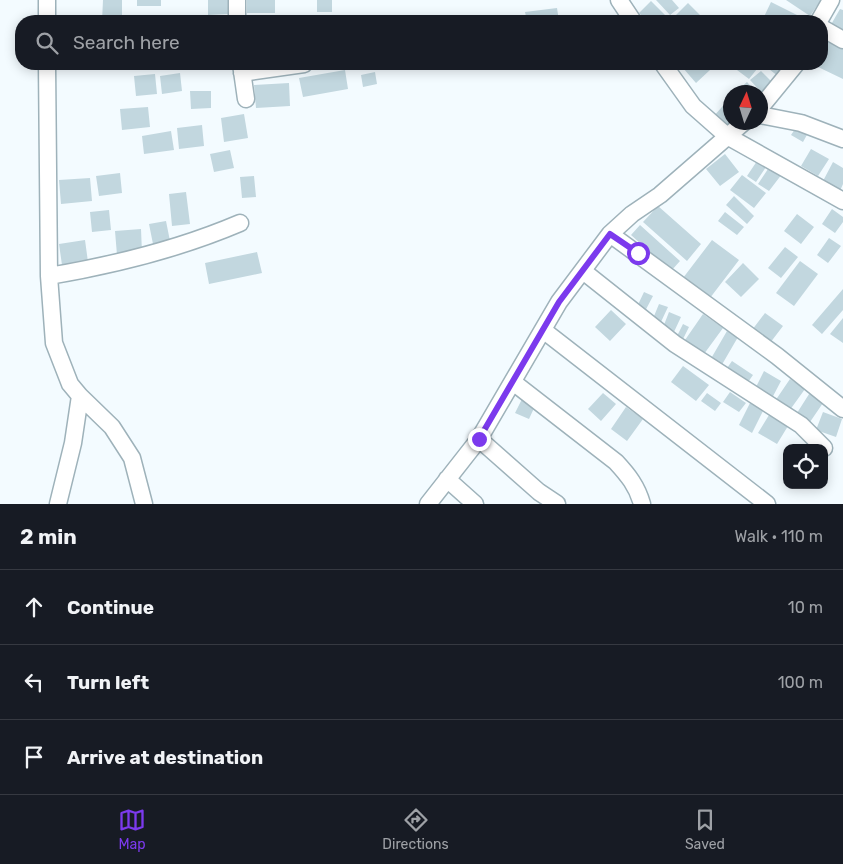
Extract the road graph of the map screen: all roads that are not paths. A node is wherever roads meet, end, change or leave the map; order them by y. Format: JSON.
{"nodes":[{"id":1,"x":47,"y":0,"type":"edge"},
{"id":2,"x":237,"y":0,"type":"edge"},
{"id":3,"x":831,"y":0,"type":"edge"},
{"id":4,"x":47,"y":15,"type":"edge"},
{"id":5,"x":237,"y":15,"type":"edge"},
{"id":6,"x":822,"y":15,"type":"edge"},
{"id":7,"x":828,"y":31,"type":"edge"},
{"id":8,"x":843,"y":40,"type":"edge"},
{"id":9,"x":47,"y":70,"type":"edge"},
{"id":10,"x":242,"y":70,"type":"edge"},
{"id":11,"x":667,"y":70,"type":"edge"},
{"id":12,"x":791,"y":70,"type":"edge"},
{"id":13,"x":246,"y":98,"type":"dead end"},
{"id":14,"x":768,"y":98,"type":"edge"},
{"id":15,"x":768,"y":117,"type":"edge"},
{"id":16,"x":734,"y":130,"type":"edge"},
{"id":17,"x":727,"y":136,"type":"junction"},
{"id":18,"x":843,"y":140,"type":"edge"},
{"id":19,"x":843,"y":201,"type":"edge"},
{"id":20,"x":240,"y":224,"type":"dead end"},
{"id":21,"x":610,"y":234,"type":"junction"},
{"id":22,"x":583,"y":271,"type":"junction"},
{"id":23,"x":49,"y":276,"type":"junction"},
{"id":24,"x":543,"y":330,"type":"junction"},
{"id":25,"x":514,"y":382,"type":"junction"},
{"id":26,"x":80,"y":396,"type":"junction"},
{"id":27,"x":843,"y":409,"type":"edge"},
{"id":28,"x":479,"y":439,"type":"junction"},
{"id":29,"x":820,"y":444,"type":"edge"},
{"id":30,"x":447,"y":479,"type":"junction"},
{"id":31,"x":58,"y":504,"type":"edge"},
{"id":32,"x":144,"y":504,"type":"edge"},
{"id":33,"x":428,"y":504,"type":"edge"},
{"id":34,"x":475,"y":504,"type":"edge"},
{"id":35,"x":557,"y":504,"type":"edge"},
{"id":36,"x":642,"y":504,"type":"edge"},
{"id":37,"x":767,"y":504,"type":"edge"}],
"edges":[{"from":1,"to":4,"type":"street"},
{"from":2,"to":5,"type":"street"},
{"from":3,"to":6,"type":"street"},
{"from":7,"to":8,"type":"street"},
{"from":9,"to":23,"type":"street"},
{"from":10,"to":13,"type":"street"},
{"from":11,"to":17,"type":"street"},
{"from":12,"to":14,"type":"street"},
{"from":15,"to":18,"type":"street"},
{"from":16,"to":17,"type":"street"},
{"from":17,"to":19,"type":"street"},
{"from":17,"to":21,"type":"street"},
{"from":20,"to":23,"type":"street"},
{"from":21,"to":22,"type":"street"},
{"from":21,"to":27,"type":"street"},
{"from":22,"to":24,"type":"street"},
{"from":22,"to":29,"type":"street"},
{"from":23,"to":26,"type":"street"},
{"from":24,"to":25,"type":"street"},
{"from":24,"to":37,"type":"street"},
{"from":25,"to":28,"type":"street"},
{"from":25,"to":36,"type":"street"},
{"from":26,"to":31,"type":"street"},
{"from":26,"to":32,"type":"street"},
{"from":28,"to":30,"type":"street"},
{"from":28,"to":35,"type":"street"},
{"from":30,"to":33,"type":"street"},
{"from":30,"to":34,"type":"street"}]}
